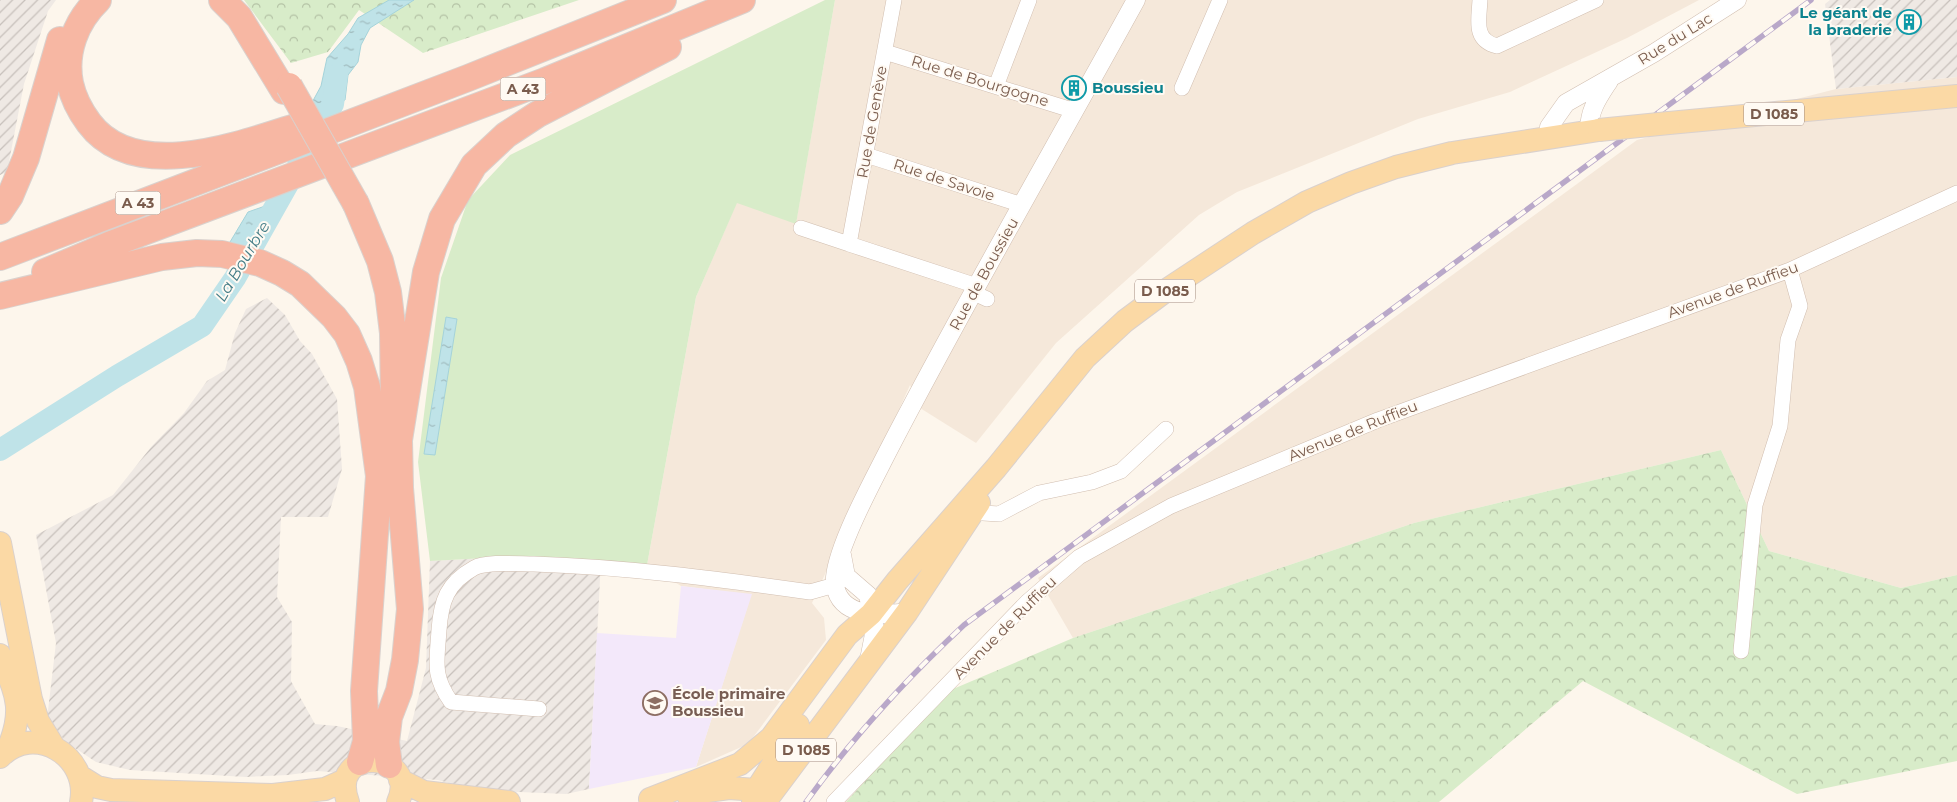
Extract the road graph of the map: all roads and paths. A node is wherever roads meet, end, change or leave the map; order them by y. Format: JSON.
{"nodes":[{"id":1,"x":83,"y":0,"type":"edge"},
{"id":2,"x":98,"y":0,"type":"edge"},
{"id":3,"x":222,"y":0,"type":"edge"},
{"id":4,"x":235,"y":0,"type":"edge"},
{"id":5,"x":663,"y":0,"type":"edge"},
{"id":6,"x":741,"y":0,"type":"edge"},
{"id":7,"x":894,"y":0,"type":"edge"},
{"id":8,"x":1029,"y":0,"type":"edge"},
{"id":9,"x":1136,"y":0,"type":"edge"},
{"id":10,"x":1220,"y":0,"type":"edge"},
{"id":11,"x":1480,"y":0,"type":"edge"},
{"id":12,"x":1596,"y":0,"type":"edge"},
{"id":13,"x":1737,"y":0,"type":"edge"},
{"id":14,"x":885,"y":52,"type":"junction"},
{"id":15,"x":1612,"y":77,"type":"junction"},
{"id":16,"x":996,"y":86,"type":"junction"},
{"id":17,"x":286,"y":88,"type":"junction"},
{"id":18,"x":1182,"y":88,"type":"dead end"},
{"id":19,"x":1957,"y":96,"type":"edge"},
{"id":20,"x":1075,"y":111,"type":"junction"},
{"id":21,"x":1594,"y":130,"type":"junction"},
{"id":22,"x":1548,"y":136,"type":"junction"},
{"id":23,"x":282,"y":140,"type":"junction"},
{"id":24,"x":866,"y":155,"type":"junction"},
{"id":25,"x":1957,"y":193,"type":"edge"},
{"id":26,"x":1022,"y":205,"type":"junction"},
{"id":27,"x":353,"y":206,"type":"junction"},
{"id":28,"x":0,"y":211,"type":"edge"},
{"id":29,"x":801,"y":228,"type":"dead end"},
{"id":30,"x":849,"y":244,"type":"junction"},
{"id":31,"x":0,"y":257,"type":"edge"},
{"id":32,"x":1790,"y":270,"type":"junction"},
{"id":33,"x":0,"y":291,"type":"edge"},
{"id":34,"x":979,"y":293,"type":"junction"},
{"id":35,"x":0,"y":296,"type":"edge"},
{"id":36,"x":1166,"y":429,"type":"dead end"},
{"id":37,"x":399,"y":440,"type":"junction"},
{"id":38,"x":379,"y":476,"type":"junction"},
{"id":39,"x":970,"y":506,"type":"junction"},
{"id":40,"x":0,"y":543,"type":"edge"},
{"id":41,"x":840,"y":580,"type":"junction"},
{"id":42,"x":869,"y":603,"type":"junction"},
{"id":43,"x":906,"y":612,"type":"junction"},
{"id":44,"x":1741,"y":651,"type":"dead end"},
{"id":45,"x":0,"y":654,"type":"edge"},
{"id":46,"x":869,"y":663,"type":"junction"},
{"id":47,"x":539,"y":709,"type":"dead end"},
{"id":48,"x":54,"y":747,"type":"junction"},
{"id":49,"x":2,"y":755,"type":"edge"},
{"id":50,"x":81,"y":776,"type":"junction"},
{"id":51,"x":351,"y":782,"type":"edge"},
{"id":52,"x":396,"y":782,"type":"edge"},
{"id":53,"x":762,"y":796,"type":"edge"},
{"id":54,"x":643,"y":801,"type":"edge"},
{"id":55,"x":81,"y":802,"type":"edge"},
{"id":56,"x":509,"y":802,"type":"edge"},
{"id":57,"x":834,"y":802,"type":"edge"}],
"edges":[{"from":1,"to":28,"type":"highway"},
{"from":2,"to":23,"type":"highway"},
{"from":3,"to":17,"type":"highway"},
{"from":4,"to":17,"type":"highway"},
{"from":5,"to":23,"type":"highway","number":"A 43"},
{"from":6,"to":33,"type":"highway","number":"A 43"},
{"from":6,"to":37,"type":"highway"},
{"from":7,"to":14,"type":"street","name":"Rue de Genève"},
{"from":8,"to":16,"type":"street"},
{"from":9,"to":20,"type":"street","name":"Rue de Boussieu"},
{"from":10,"to":18,"type":"street"},
{"from":11,"to":12,"type":"street"},
{"from":13,"to":15,"type":"street","name":"Rue du Lac"},
{"from":14,"to":16,"type":"street","name":"Rue de Bourgogne"},
{"from":14,"to":24,"type":"street","name":"Rue de Genève"},
{"from":15,"to":21,"type":"street","name":"Rue du Lac"},
{"from":15,"to":22,"type":"street","name":"Rue du Lac"},
{"from":16,"to":20,"type":"street","name":"Rue de Bourgogne"},
{"from":17,"to":27,"type":"highway"},
{"from":19,"to":21,"type":"main road","number":"D 1085","bridge":true},
{"from":20,"to":26,"type":"street","name":"Rue de Boussieu"},
{"from":21,"to":22,"type":"main road","number":"D 1085"},
{"from":22,"to":39,"type":"main road","number":"D 1085"},
{"from":23,"to":31,"type":"highway","number":"A 43"},
{"from":24,"to":26,"type":"street","name":"Rue de Savoie"},
{"from":24,"to":30,"type":"street","name":"Rue de Genève"},
{"from":25,"to":32,"type":"street","name":"Avenue de Ruffieu"},
{"from":26,"to":34,"type":"street","name":"Rue de Boussieu"},
{"from":27,"to":37,"type":"highway"},
{"from":27,"to":38,"type":"highway"},
{"from":29,"to":30,"type":"street"},
{"from":30,"to":34,"type":"street"},
{"from":32,"to":44,"type":"street"},
{"from":32,"to":57,"type":"street","name":"Avenue de Ruffieu"},
{"from":34,"to":41,"type":"street","name":"Rue de Boussieu"},
{"from":35,"to":38,"type":"highway"},
{"from":36,"to":39,"type":"street"},
{"from":37,"to":52,"type":"highway"},
{"from":38,"to":51,"type":"highway"},
{"from":39,"to":42,"type":"main road","number":"D 1085"},
{"from":39,"to":43,"type":"main road","number":"D 1085"},
{"from":40,"to":48,"type":"main road"},
{"from":41,"to":42,"type":"street"},
{"from":41,"to":47,"type":"street"},
{"from":42,"to":43,"type":"street"},
{"from":42,"to":46,"type":"street"},
{"from":42,"to":53,"type":"main road","number":"D 1085"},
{"from":42,"to":54,"type":"main road"},
{"from":43,"to":46,"type":"main road","number":"D 1085"},
{"from":45,"to":49,"type":"main road"},
{"from":46,"to":53,"type":"main road","number":"D 1085"},
{"from":48,"to":49,"type":"main road"},
{"from":48,"to":50,"type":"main road"},
{"from":50,"to":51,"type":"main road"},
{"from":50,"to":55,"type":"main road"},
{"from":51,"to":52,"type":"main road"},
{"from":52,"to":56,"type":"main road"},
{"from":53,"to":54,"type":"main road"}]}
